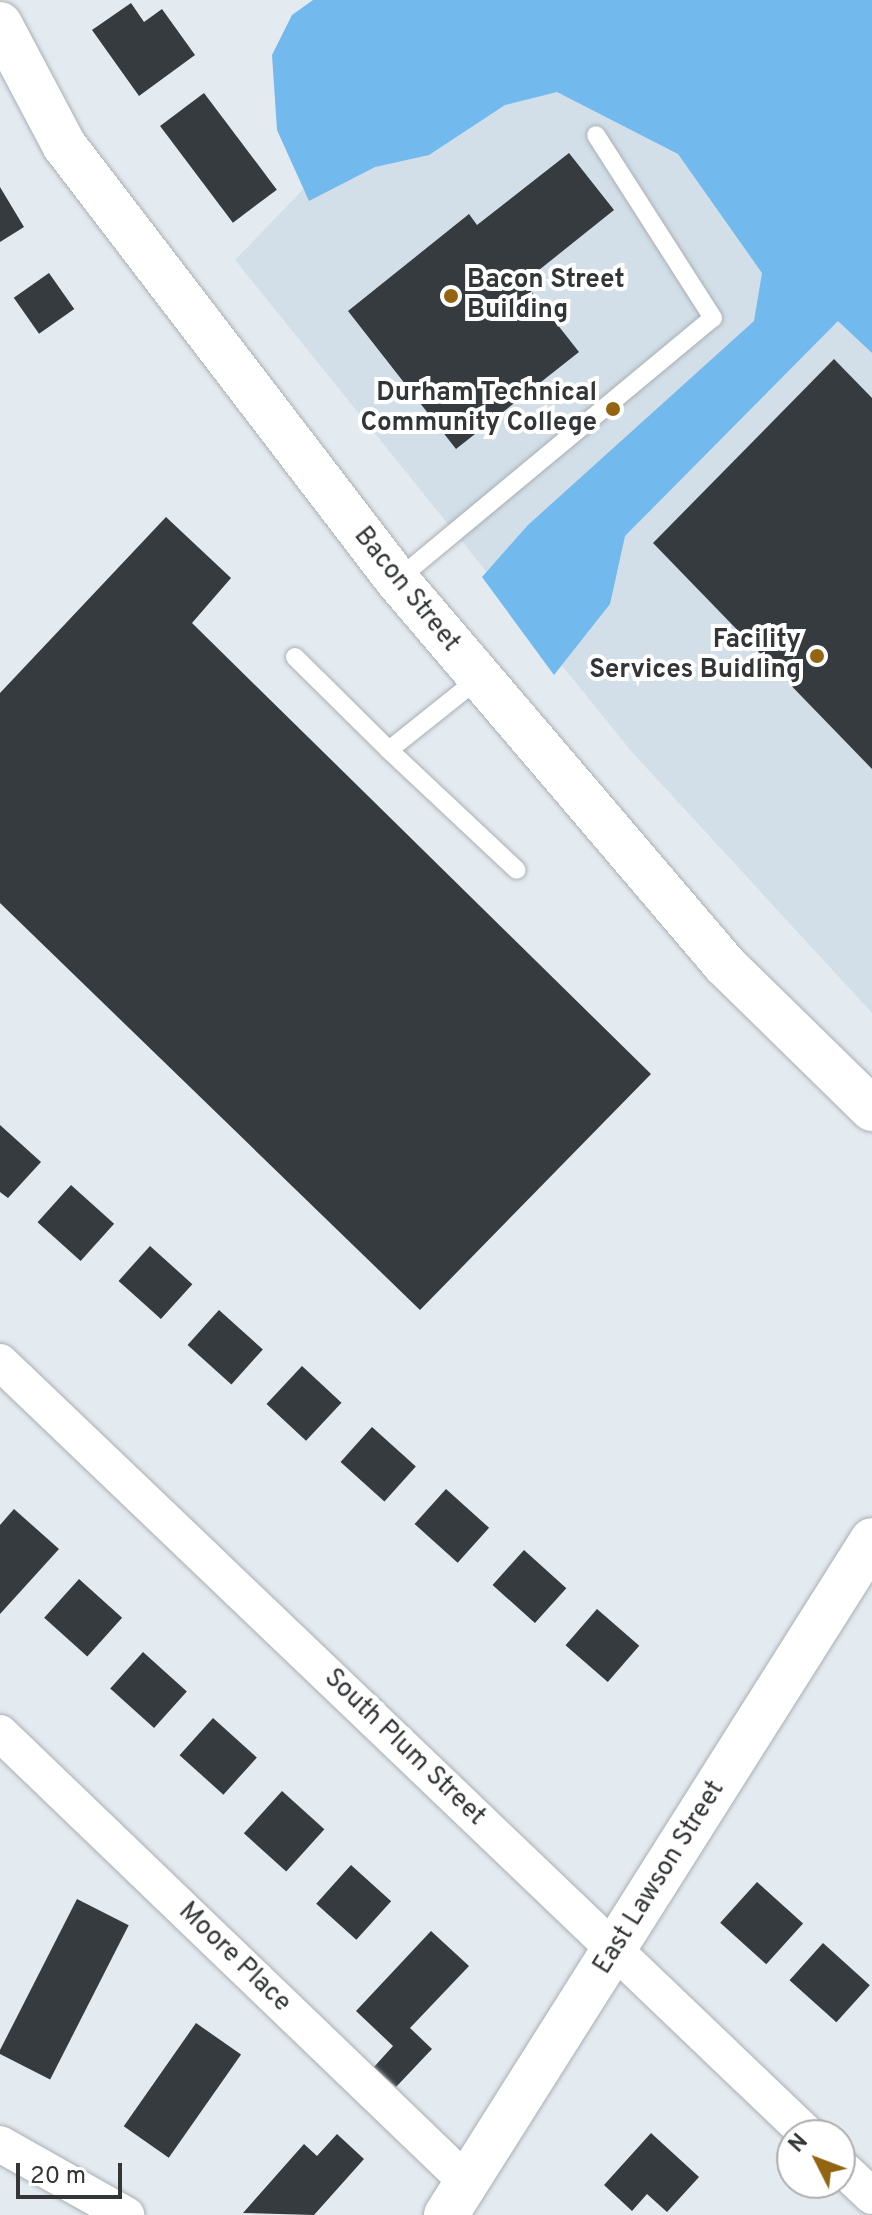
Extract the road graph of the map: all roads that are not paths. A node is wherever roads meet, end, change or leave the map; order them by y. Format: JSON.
{"nodes":[{"id":1,"x":0,"y":24,"type":"edge"},
{"id":2,"x":596,"y":135,"type":"dead end"},
{"id":3,"x":397,"y":580,"type":"junction"},
{"id":4,"x":295,"y":657,"type":"dead end"},
{"id":5,"x":478,"y":679,"type":"junction"},
{"id":6,"x":389,"y":750,"type":"junction"},
{"id":7,"x":517,"y":870,"type":"dead end"},
{"id":8,"x":872,"y":1109,"type":"edge"},
{"id":9,"x":0,"y":1362,"type":"edge"},
{"id":10,"x":872,"y":1540,"type":"edge"},
{"id":11,"x":0,"y":1733,"type":"edge"},
{"id":12,"x":614,"y":1949,"type":"junction"},
{"id":13,"x":791,"y":2119,"type":"edge"},
{"id":14,"x":0,"y":2144,"type":"edge"},
{"id":15,"x":856,"y":2181,"type":"edge"},
{"id":16,"x":872,"y":2196,"type":"edge"},
{"id":17,"x":457,"y":2199,"type":"edge"},
{"id":18,"x":126,"y":2215,"type":"edge"}],
"edges":[{"from":1,"to":3,"type":"street","name":"Bacon Street"},
{"from":2,"to":3,"type":"lane"},
{"from":3,"to":5,"type":"street","name":"Bacon Street"},
{"from":4,"to":6,"type":"lane"},
{"from":5,"to":6,"type":"lane"},
{"from":5,"to":8,"type":"street","name":"Bacon Street"},
{"from":6,"to":7,"type":"lane"},
{"from":9,"to":12,"type":"street","name":"South Plum Street"},
{"from":10,"to":12,"type":"street","name":"East Lawson Street"},
{"from":11,"to":17,"type":"street","name":"Moore Place"},
{"from":12,"to":13,"type":"street","name":"South Plum Street"},
{"from":12,"to":17,"type":"street","name":"East Lawson Street"},
{"from":14,"to":18,"type":"street"},
{"from":15,"to":16,"type":"street"}]}
